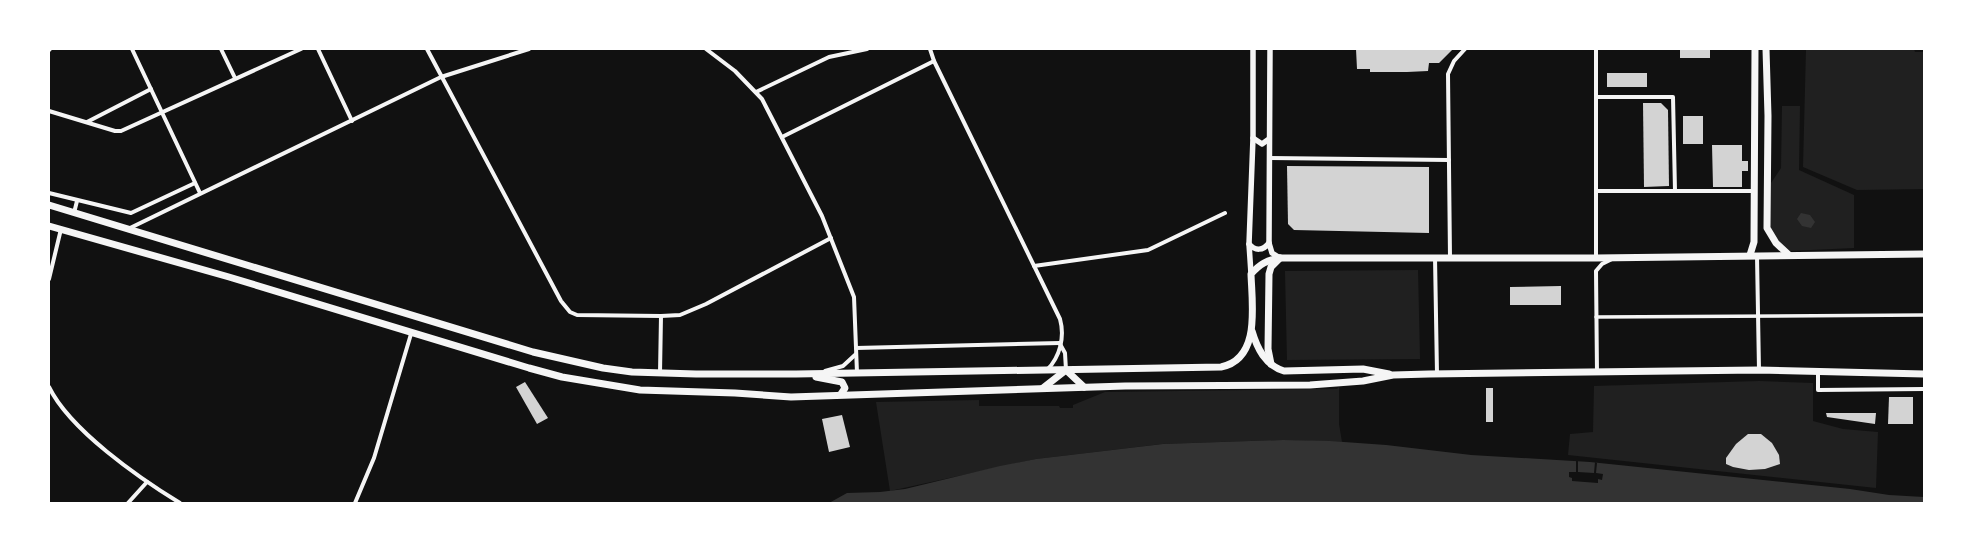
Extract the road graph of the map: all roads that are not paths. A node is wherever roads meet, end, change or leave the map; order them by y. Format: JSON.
{"nodes":[{"id":1,"x":132,"y":49,"type":"edge"},
{"id":2,"x":221,"y":49,"type":"edge"},
{"id":3,"x":301,"y":49,"type":"edge"},
{"id":4,"x":318,"y":49,"type":"edge"},
{"id":5,"x":427,"y":49,"type":"edge"},
{"id":6,"x":529,"y":49,"type":"edge"},
{"id":7,"x":706,"y":49,"type":"edge"},
{"id":8,"x":867,"y":49,"type":"edge"},
{"id":9,"x":930,"y":49,"type":"edge"},
{"id":10,"x":1253,"y":49,"type":"edge"},
{"id":11,"x":1270,"y":49,"type":"edge"},
{"id":12,"x":1465,"y":49,"type":"edge"},
{"id":13,"x":1596,"y":49,"type":"edge"},
{"id":14,"x":1755,"y":49,"type":"edge"},
{"id":15,"x":1766,"y":49,"type":"edge"},
{"id":16,"x":934,"y":62,"type":"junction"},
{"id":17,"x":441,"y":77,"type":"junction"},
{"id":18,"x":235,"y":78,"type":"junction"},
{"id":19,"x":151,"y":89,"type":"junction"},
{"id":20,"x":756,"y":92,"type":"junction"},
{"id":21,"x":1596,"y":97,"type":"junction"},
{"id":22,"x":49,"y":111,"type":"edge"},
{"id":23,"x":161,"y":112,"type":"junction"},
{"id":24,"x":352,"y":121,"type":"junction"},
{"id":25,"x":86,"y":122,"type":"junction"},
{"id":26,"x":782,"y":138,"type":"junction"},
{"id":27,"x":1253,"y":138,"type":"junction"},
{"id":28,"x":1269,"y":139,"type":"junction"},
{"id":29,"x":1269,"y":158,"type":"junction"},
{"id":30,"x":1449,"y":160,"type":"junction"},
{"id":31,"x":195,"y":183,"type":"junction"},
{"id":32,"x":1597,"y":191,"type":"junction"},
{"id":33,"x":1674,"y":191,"type":"junction"},
{"id":34,"x":1754,"y":191,"type":"junction"},
{"id":35,"x":49,"y":193,"type":"edge"},
{"id":36,"x":200,"y":193,"type":"junction"},
{"id":37,"x":77,"y":200,"type":"junction"},
{"id":38,"x":49,"y":205,"type":"edge"},
{"id":39,"x":74,"y":213,"type":"junction"},
{"id":40,"x":1225,"y":213,"type":"dead end"},
{"id":41,"x":49,"y":226,"type":"edge"},
{"id":42,"x":130,"y":228,"type":"junction"},
{"id":43,"x":61,"y":230,"type":"junction"},
{"id":44,"x":831,"y":238,"type":"junction"},
{"id":45,"x":1269,"y":243,"type":"junction"},
{"id":46,"x":1249,"y":244,"type":"junction"},
{"id":47,"x":1924,"y":254,"type":"edge"},
{"id":48,"x":1754,"y":255,"type":"junction"},
{"id":49,"x":1789,"y":255,"type":"junction"},
{"id":50,"x":1435,"y":257,"type":"junction"},
{"id":51,"x":1450,"y":257,"type":"junction"},
{"id":52,"x":1616,"y":257,"type":"junction"},
{"id":53,"x":1280,"y":258,"type":"junction"},
{"id":54,"x":1596,"y":258,"type":"junction"},
{"id":55,"x":1924,"y":261,"type":"edge"},
{"id":56,"x":1034,"y":266,"type":"junction"},
{"id":57,"x":1251,"y":274,"type":"junction"},
{"id":58,"x":49,"y":279,"type":"edge"},
{"id":59,"x":1924,"y":315,"type":"edge"},
{"id":60,"x":661,"y":316,"type":"junction"},
{"id":61,"x":1758,"y":316,"type":"junction"},
{"id":62,"x":1596,"y":317,"type":"junction"},
{"id":63,"x":1252,"y":331,"type":"junction"},
{"id":64,"x":411,"y":334,"type":"junction"},
{"id":65,"x":1060,"y":343,"type":"junction"},
{"id":66,"x":856,"y":348,"type":"junction"},
{"id":67,"x":856,"y":354,"type":"junction"},
{"id":68,"x":1272,"y":366,"type":"junction"},
{"id":69,"x":1046,"y":370,"type":"junction"},
{"id":70,"x":1066,"y":370,"type":"junction"},
{"id":71,"x":1759,"y":370,"type":"junction"},
{"id":72,"x":660,"y":373,"type":"junction"},
{"id":73,"x":817,"y":373,"type":"junction"},
{"id":74,"x":857,"y":373,"type":"junction"},
{"id":75,"x":1597,"y":373,"type":"junction"},
{"id":76,"x":1818,"y":373,"type":"junction"},
{"id":77,"x":796,"y":374,"type":"junction"},
{"id":78,"x":1393,"y":374,"type":"junction"},
{"id":79,"x":1437,"y":374,"type":"junction"},
{"id":80,"x":1924,"y":374,"type":"edge"},
{"id":81,"x":49,"y":387,"type":"edge"},
{"id":82,"x":1084,"y":387,"type":"junction"},
{"id":83,"x":1043,"y":388,"type":"junction"},
{"id":84,"x":1924,"y":389,"type":"edge"},
{"id":85,"x":841,"y":394,"type":"junction"},
{"id":86,"x":53,"y":396,"type":"junction"},
{"id":87,"x":49,"y":399,"type":"edge"},
{"id":88,"x":147,"y":482,"type":"junction"},
{"id":89,"x":128,"y":503,"type":"edge"},
{"id":90,"x":180,"y":503,"type":"edge"},
{"id":91,"x":355,"y":503,"type":"edge"}],
"edges":[{"from":1,"to":19,"type":"street"},
{"from":2,"to":18,"type":"street"},
{"from":3,"to":18,"type":"street"},
{"from":4,"to":24,"type":"street"},
{"from":5,"to":17,"type":"street"},
{"from":6,"to":17,"type":"street"},
{"from":7,"to":20,"type":"street"},
{"from":8,"to":20,"type":"street"},
{"from":9,"to":16,"type":"street"},
{"from":10,"to":27,"type":"street"},
{"from":11,"to":28,"type":"street"},
{"from":12,"to":30,"type":"street"},
{"from":13,"to":21,"type":"street"},
{"from":14,"to":34,"type":"main road"},
{"from":15,"to":49,"type":"main road"},
{"from":16,"to":26,"type":"street"},
{"from":16,"to":56,"type":"street"},
{"from":17,"to":24,"type":"street"},
{"from":17,"to":60,"type":"street"},
{"from":18,"to":23,"type":"street"},
{"from":19,"to":23,"type":"street"},
{"from":19,"to":25,"type":"street"},
{"from":20,"to":26,"type":"street"},
{"from":21,"to":32,"type":"street"},
{"from":21,"to":33,"type":"street"},
{"from":22,"to":25,"type":"street"},
{"from":23,"to":25,"type":"street"},
{"from":23,"to":31,"type":"street"},
{"from":24,"to":36,"type":"street"},
{"from":26,"to":44,"type":"street"},
{"from":27,"to":28,"type":"street"},
{"from":27,"to":46,"type":"street"},
{"from":28,"to":29,"type":"street"},
{"from":29,"to":30,"type":"street"},
{"from":29,"to":45,"type":"street"},
{"from":30,"to":51,"type":"street"},
{"from":31,"to":36,"type":"street"},
{"from":31,"to":37,"type":"street"},
{"from":32,"to":33,"type":"street"},
{"from":32,"to":54,"type":"street"},
{"from":33,"to":34,"type":"street"},
{"from":34,"to":48,"type":"main road"},
{"from":35,"to":37,"type":"street"},
{"from":36,"to":42,"type":"street"},
{"from":37,"to":39,"type":"street"},
{"from":38,"to":39,"type":"main road"},
{"from":39,"to":42,"type":"main road"},
{"from":40,"to":56,"type":"street"},
{"from":41,"to":43,"type":"main road"},
{"from":42,"to":72,"type":"main road"},
{"from":43,"to":58,"type":"street"},
{"from":43,"to":64,"type":"main road"},
{"from":44,"to":60,"type":"street"},
{"from":44,"to":66,"type":"street"},
{"from":45,"to":46,"type":"street"},
{"from":45,"to":53,"type":"street"},
{"from":46,"to":57,"type":"street"},
{"from":47,"to":49,"type":"main road"},
{"from":47,"to":55,"type":"street"},
{"from":48,"to":49,"type":"main road"},
{"from":48,"to":52,"type":"main road"},
{"from":48,"to":61,"type":"street"},
{"from":50,"to":51,"type":"main road"},
{"from":50,"to":53,"type":"main road"},
{"from":50,"to":79,"type":"street"},
{"from":51,"to":54,"type":"main road"},
{"from":52,"to":54,"type":"main road"},
{"from":52,"to":62,"type":"street"},
{"from":53,"to":57,"type":"main road"},
{"from":53,"to":68,"type":"main road"},
{"from":56,"to":65,"type":"street"},
{"from":57,"to":63,"type":"main road"},
{"from":59,"to":61,"type":"street"},
{"from":60,"to":72,"type":"street"},
{"from":61,"to":62,"type":"street"},
{"from":61,"to":71,"type":"street"},
{"from":62,"to":75,"type":"street"},
{"from":63,"to":68,"type":"main road"},
{"from":63,"to":70,"type":"main road"},
{"from":64,"to":85,"type":"main road"},
{"from":64,"to":91,"type":"street"},
{"from":65,"to":66,"type":"street"},
{"from":65,"to":69,"type":"street"},
{"from":65,"to":70,"type":"street"},
{"from":66,"to":67,"type":"street"},
{"from":67,"to":73,"type":"street"},
{"from":67,"to":74,"type":"street"},
{"from":68,"to":78,"type":"main road"},
{"from":69,"to":70,"type":"main road"},
{"from":69,"to":74,"type":"main road"},
{"from":70,"to":82,"type":"main road"},
{"from":70,"to":83,"type":"main road"},
{"from":71,"to":75,"type":"main road"},
{"from":71,"to":76,"type":"main road"},
{"from":72,"to":77,"type":"main road"},
{"from":73,"to":74,"type":"main road"},
{"from":73,"to":77,"type":"main road"},
{"from":75,"to":79,"type":"main road"},
{"from":76,"to":80,"type":"main road"},
{"from":76,"to":84,"type":"street"},
{"from":77,"to":85,"type":"main road"},
{"from":78,"to":79,"type":"main road"},
{"from":78,"to":82,"type":"main road"},
{"from":81,"to":86,"type":"street"},
{"from":82,"to":83,"type":"main road"},
{"from":83,"to":85,"type":"main road"},
{"from":86,"to":87,"type":"street"},
{"from":86,"to":88,"type":"street"},
{"from":88,"to":89,"type":"street"},
{"from":88,"to":90,"type":"street"}]}
